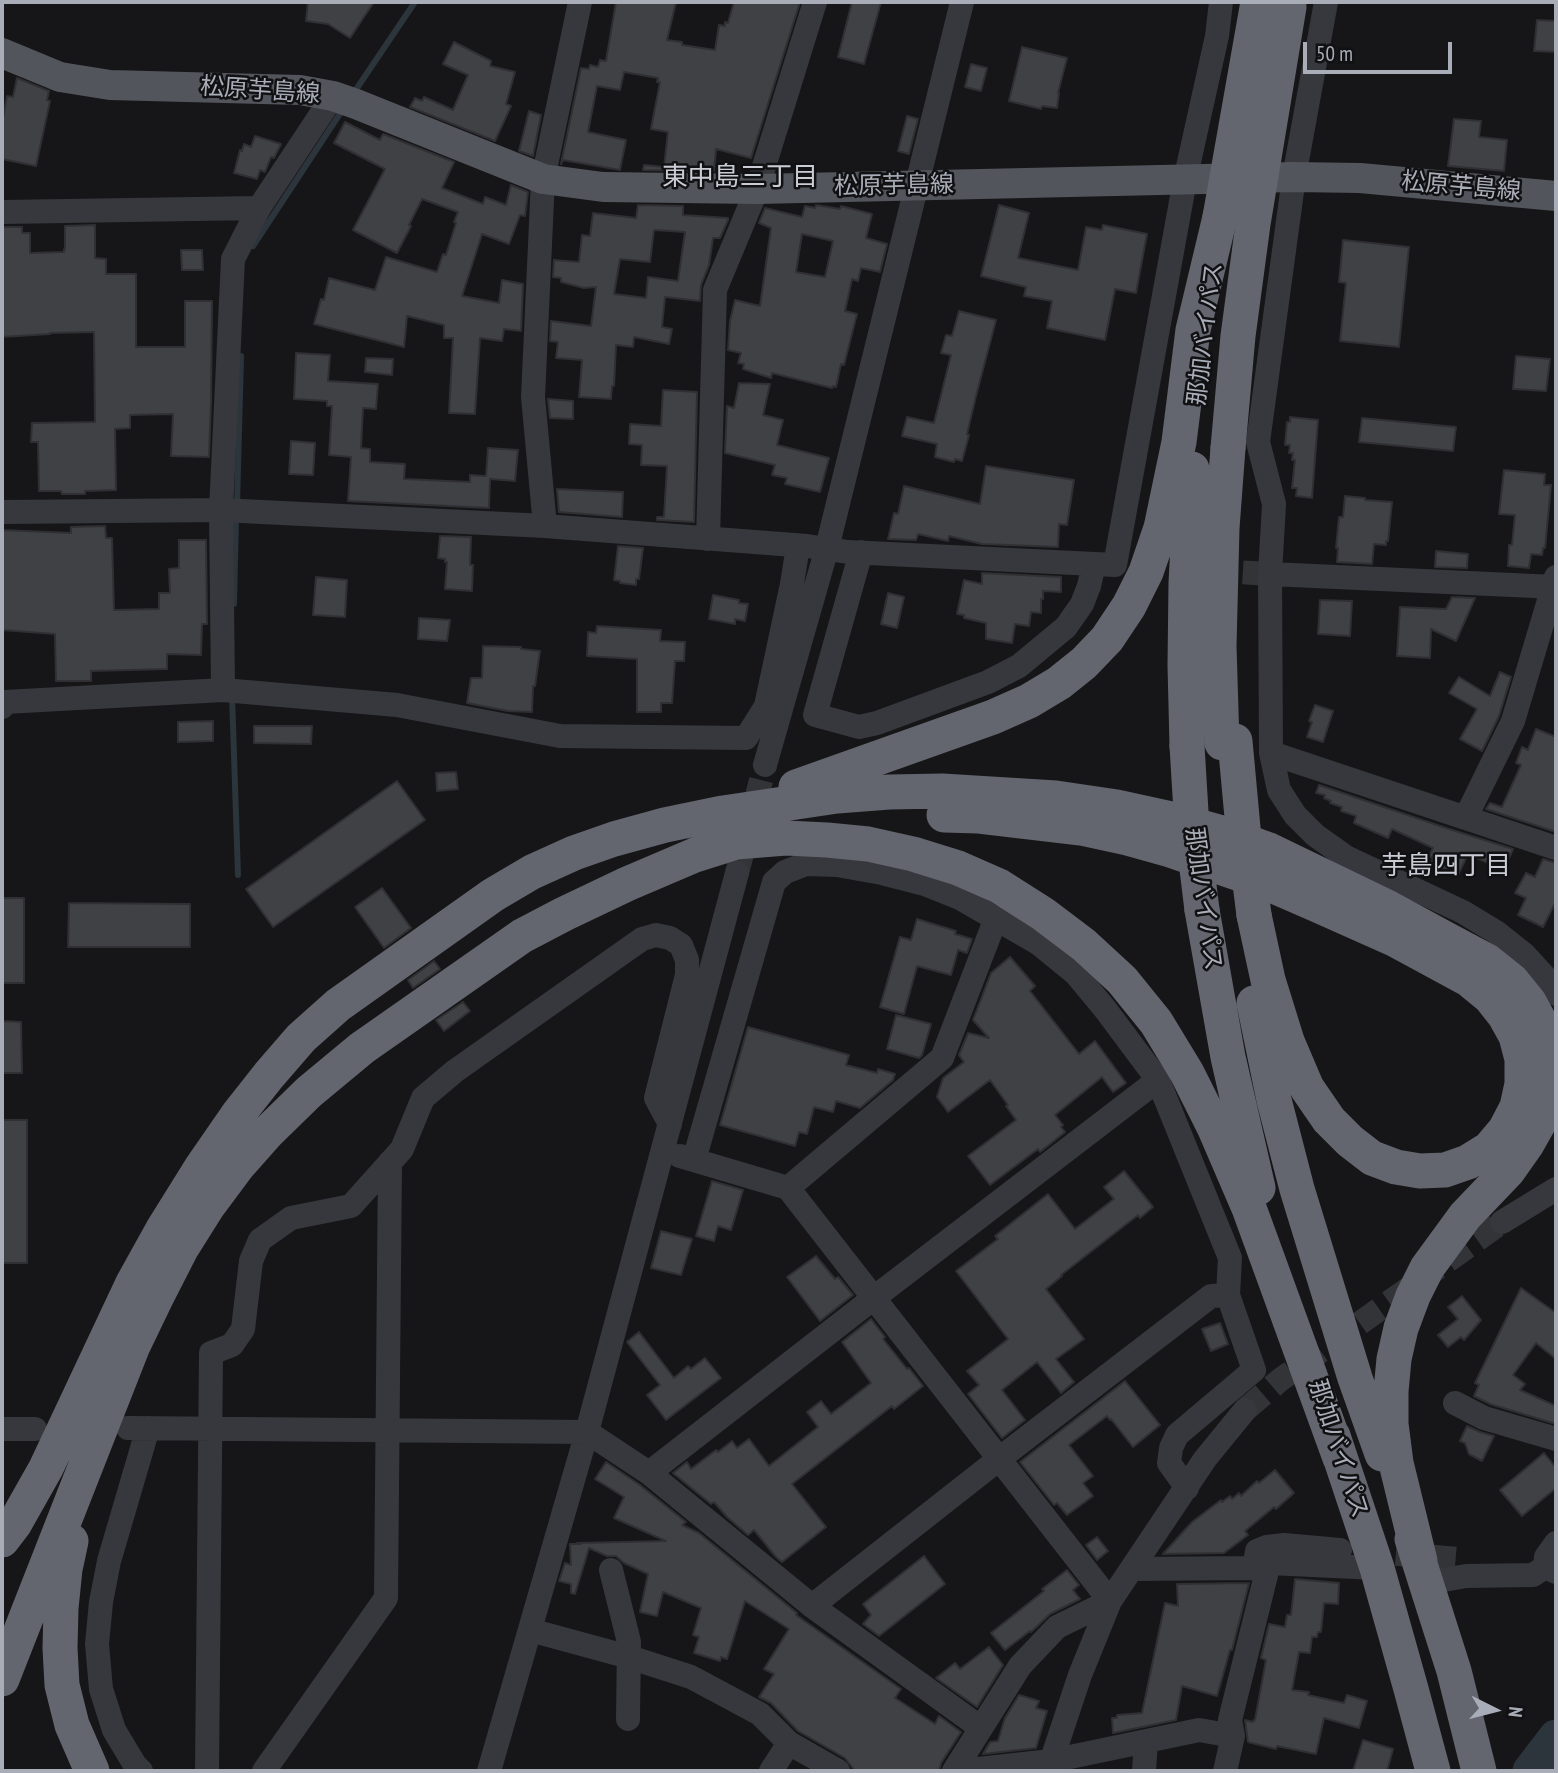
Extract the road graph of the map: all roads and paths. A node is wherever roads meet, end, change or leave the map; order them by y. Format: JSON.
{"nodes":[{"id":1,"x":580,"y":2,"type":"edge"},
{"id":2,"x":816,"y":2,"type":"edge"},
{"id":3,"x":962,"y":2,"type":"edge"},
{"id":4,"x":1222,"y":2,"type":"edge"},
{"id":5,"x":1326,"y":2,"type":"edge"},
{"id":6,"x":1282,"y":3,"type":"edge"},
{"id":7,"x":2,"y":53,"type":"edge"},
{"id":8,"x":344,"y":100,"type":"junction"},
{"id":9,"x":1294,"y":177,"type":"junction"},
{"id":10,"x":543,"y":179,"type":"junction"},
{"id":11,"x":1185,"y":180,"type":"junction"},
{"id":12,"x":917,"y":185,"type":"junction"},
{"id":13,"x":757,"y":190,"type":"junction"},
{"id":14,"x":1556,"y":196,"type":"edge"},
{"id":15,"x":259,"y":208,"type":"junction"},
{"id":16,"x":2,"y":212,"type":"edge"},
{"id":17,"x":1186,"y":444,"type":"junction"},
{"id":18,"x":230,"y":511,"type":"junction"},
{"id":19,"x":2,"y":512,"type":"edge"},
{"id":20,"x":545,"y":526,"type":"junction"},
{"id":21,"x":708,"y":539,"type":"junction"},
{"id":22,"x":798,"y":546,"type":"junction"},
{"id":23,"x":827,"y":548,"type":"junction"},
{"id":24,"x":861,"y":552,"type":"junction"},
{"id":25,"x":1094,"y":564,"type":"junction"},
{"id":26,"x":1270,"y":574,"type":"junction"},
{"id":27,"x":1556,"y":583,"type":"edge"},
{"id":28,"x":233,"y":690,"type":"junction"},
{"id":29,"x":3,"y":703,"type":"edge"},
{"id":30,"x":1271,"y":753,"type":"junction"},
{"id":31,"x":765,"y":765,"type":"tunnel mouth"},
{"id":32,"x":1466,"y":817,"type":"junction"},
{"id":33,"x":732,"y":843,"type":"junction"},
{"id":34,"x":1556,"y":849,"type":"edge"},
{"id":35,"x":1246,"y":914,"type":"junction"},
{"id":36,"x":996,"y":918,"type":"junction"},
{"id":37,"x":1556,"y":994,"type":"edge"},
{"id":38,"x":1158,"y":1080,"type":"junction"},
{"id":39,"x":670,"y":1124,"type":"junction"},
{"id":40,"x":663,"y":1151,"type":"junction"},
{"id":41,"x":694,"y":1160,"type":"junction"},
{"id":42,"x":390,"y":1162,"type":"junction"},
{"id":43,"x":789,"y":1188,"type":"junction"},
{"id":44,"x":1556,"y":1189,"type":"edge"},
{"id":45,"x":1502,"y":1223,"type":"tunnel mouth"},
{"id":46,"x":1228,"y":1295,"type":"junction"},
{"id":47,"x":875,"y":1297,"type":"junction"},
{"id":48,"x":120,"y":1342,"type":"junction"},
{"id":49,"x":1455,"y":1403,"type":"dead end"},
{"id":50,"x":1245,"y":1410,"type":"tunnel mouth"},
{"id":51,"x":210,"y":1428,"type":"junction"},
{"id":52,"x":2,"y":1429,"type":"edge"},
{"id":53,"x":35,"y":1429,"type":"dead end"},
{"id":54,"x":386,"y":1430,"type":"junction"},
{"id":55,"x":587,"y":1432,"type":"junction"},
{"id":56,"x":1556,"y":1439,"type":"edge"},
{"id":57,"x":999,"y":1458,"type":"junction"},
{"id":58,"x":1340,"y":1458,"type":"junction"},
{"id":59,"x":649,"y":1473,"type":"junction"},
{"id":60,"x":1187,"y":1488,"type":"junction"},
{"id":61,"x":2,"y":1540,"type":"edge"},
{"id":62,"x":1340,"y":1550,"type":"tunnel mouth"},
{"id":63,"x":1460,"y":1559,"type":"tunnel mouth"},
{"id":64,"x":1551,"y":1561,"type":"edge"},
{"id":65,"x":1262,"y":1566,"type":"junction"},
{"id":66,"x":1377,"y":1568,"type":"junction"},
{"id":67,"x":1132,"y":1569,"type":"junction"},
{"id":68,"x":611,"y":1570,"type":"dead end"},
{"id":69,"x":1423,"y":1572,"type":"junction"},
{"id":70,"x":1110,"y":1601,"type":"junction"},
{"id":71,"x":812,"y":1606,"type":"junction"},
{"id":72,"x":2,"y":1617,"type":"edge"},
{"id":73,"x":530,"y":1630,"type":"junction"},
{"id":74,"x":629,"y":1657,"type":"junction"},
{"id":75,"x":2,"y":1679,"type":"edge"},
{"id":76,"x":628,"y":1719,"type":"dead end"},
{"id":77,"x":981,"y":1728,"type":"junction"},
{"id":78,"x":1233,"y":1736,"type":"junction"},
{"id":79,"x":1146,"y":1741,"type":"junction"},
{"id":80,"x":789,"y":1742,"type":"junction"},
{"id":81,"x":1050,"y":1766,"type":"edge"},
{"id":82,"x":92,"y":1771,"type":"edge"},
{"id":83,"x":141,"y":1771,"type":"edge"},
{"id":84,"x":207,"y":1771,"type":"edge"},
{"id":85,"x":264,"y":1771,"type":"edge"},
{"id":86,"x":489,"y":1771,"type":"edge"},
{"id":87,"x":771,"y":1771,"type":"edge"},
{"id":88,"x":838,"y":1771,"type":"edge"},
{"id":89,"x":954,"y":1771,"type":"edge"},
{"id":90,"x":960,"y":1771,"type":"edge"},
{"id":91,"x":1144,"y":1771,"type":"edge"},
{"id":92,"x":1225,"y":1771,"type":"edge"},
{"id":93,"x":1433,"y":1771,"type":"edge"},
{"id":94,"x":1479,"y":1771,"type":"edge"}],
"edges":[{"from":1,"to":10,"type":"street"},
{"from":2,"to":13,"type":"street"},
{"from":3,"to":12,"type":"street"},
{"from":4,"to":11,"type":"street"},
{"from":5,"to":9,"type":"street"},
{"from":6,"to":17,"type":"highway","name":"那加バイパス","bridge":true},
{"from":6,"to":35,"type":"highway","name":"那加バイパス","bridge":true},
{"from":7,"to":8,"type":"main road","name":"松原芋島線"},
{"from":8,"to":10,"type":"main road","name":"松原芋島線"},
{"from":8,"to":15,"type":"street"},
{"from":9,"to":11,"type":"main road","name":"松原芋島線"},
{"from":9,"to":14,"type":"main road","name":"松原芋島線"},
{"from":9,"to":26,"type":"street"},
{"from":10,"to":13,"type":"main road","name":"松原芋島線"},
{"from":10,"to":20,"type":"street"},
{"from":11,"to":12,"type":"main road","name":"松原芋島線"},
{"from":11,"to":25,"type":"street"},
{"from":12,"to":13,"type":"main road","name":"松原芋島線"},
{"from":12,"to":23,"type":"street"},
{"from":13,"to":21,"type":"street"},
{"from":15,"to":16,"type":"street"},
{"from":15,"to":18,"type":"street"},
{"from":17,"to":33,"type":"highway"},
{"from":17,"to":58,"type":"highway","name":"那加バイパス","bridge":true},
{"from":18,"to":19,"type":"street"},
{"from":18,"to":20,"type":"street"},
{"from":18,"to":28,"type":"street"},
{"from":20,"to":21,"type":"street"},
{"from":21,"to":22,"type":"street"},
{"from":22,"to":23,"type":"street"},
{"from":22,"to":28,"type":"street"},
{"from":23,"to":24,"type":"street"},
{"from":23,"to":31,"type":"street"},
{"from":24,"to":25,"type":"street"},
{"from":24,"to":25,"type":"street"},
{"from":26,"to":27,"type":"street"},
{"from":26,"to":30,"type":"street"},
{"from":27,"to":32,"type":"street"},
{"from":28,"to":29,"type":"street"},
{"from":30,"to":32,"type":"street"},
{"from":30,"to":37,"type":"street"},
{"from":32,"to":34,"type":"street"},
{"from":33,"to":35,"type":"highway"},
{"from":33,"to":39,"type":"street"},
{"from":33,"to":48,"type":"highway"},
{"from":33,"to":48,"type":"highway"},
{"from":33,"to":58,"type":"highway"},
{"from":33,"to":69,"type":"highway"},
{"from":35,"to":69,"type":"highway","name":"那加バイパス"},
{"from":36,"to":38,"type":"street"},
{"from":36,"to":41,"type":"street"},
{"from":36,"to":43,"type":"street"},
{"from":38,"to":46,"type":"street"},
{"from":38,"to":47,"type":"street"},
{"from":39,"to":40,"type":"street"},
{"from":39,"to":42,"type":"street"},
{"from":40,"to":41,"type":"street"},
{"from":40,"to":55,"type":"street"},
{"from":41,"to":43,"type":"street"},
{"from":42,"to":51,"type":"street"},
{"from":42,"to":54,"type":"street"},
{"from":43,"to":47,"type":"street"},
{"from":44,"to":45,"type":"street"},
{"from":46,"to":57,"type":"street"},
{"from":46,"to":60,"type":"street"},
{"from":47,"to":57,"type":"street"},
{"from":47,"to":59,"type":"street"},
{"from":48,"to":61,"type":"highway"},
{"from":48,"to":72,"type":"highway"},
{"from":48,"to":75,"type":"highway"},
{"from":48,"to":82,"type":"highway"},
{"from":49,"to":56,"type":"street"},
{"from":50,"to":60,"type":"street"},
{"from":51,"to":54,"type":"street"},
{"from":51,"to":83,"type":"street"},
{"from":51,"to":84,"type":"street"},
{"from":52,"to":53,"type":"street"},
{"from":54,"to":55,"type":"street"},
{"from":54,"to":85,"type":"street"},
{"from":55,"to":59,"type":"street"},
{"from":55,"to":73,"type":"street"},
{"from":57,"to":70,"type":"street"},
{"from":57,"to":71,"type":"street"},
{"from":58,"to":66,"type":"highway","name":"那加バイパス"},
{"from":59,"to":71,"type":"street"},
{"from":60,"to":67,"type":"street"},
{"from":62,"to":65,"type":"street"},
{"from":63,"to":64,"type":"street"},
{"from":64,"to":69,"type":"street"},
{"from":65,"to":66,"type":"street"},
{"from":65,"to":67,"type":"street"},
{"from":65,"to":78,"type":"street"},
{"from":66,"to":93,"type":"highway","name":"那加バイパス"},
{"from":67,"to":70,"type":"street"},
{"from":68,"to":74,"type":"street"},
{"from":69,"to":94,"type":"highway","name":"那加バイパス"},
{"from":70,"to":77,"type":"street"},
{"from":70,"to":81,"type":"street"},
{"from":71,"to":77,"type":"street"},
{"from":73,"to":74,"type":"street"},
{"from":73,"to":86,"type":"street"},
{"from":74,"to":76,"type":"street"},
{"from":74,"to":80,"type":"street"},
{"from":77,"to":89,"type":"street"},
{"from":78,"to":79,"type":"street"},
{"from":78,"to":92,"type":"street"},
{"from":79,"to":81,"type":"street"},
{"from":79,"to":91,"type":"street"},
{"from":80,"to":87,"type":"street"},
{"from":80,"to":88,"type":"street"},
{"from":81,"to":90,"type":"street"}]}
